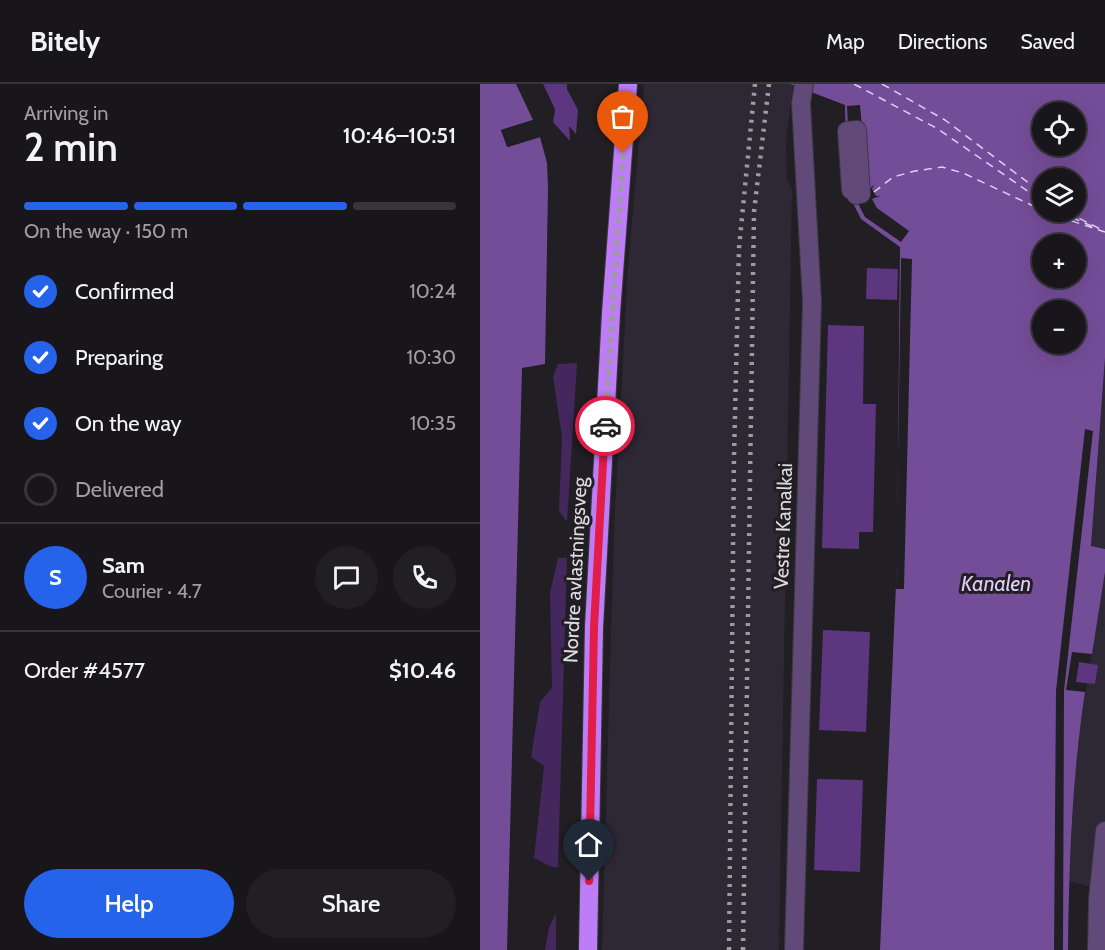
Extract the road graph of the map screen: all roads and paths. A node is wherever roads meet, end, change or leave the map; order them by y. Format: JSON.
{"nodes":[{"id":1,"x":628,"y":84,"type":"edge"},
{"id":2,"x":804,"y":84,"type":"edge"},
{"id":3,"x":861,"y":194,"type":"joint"},
{"id":4,"x":1105,"y":831,"type":"edge"},
{"id":5,"x":588,"y":950,"type":"edge"},
{"id":6,"x":794,"y":950,"type":"edge"},
{"id":7,"x":1097,"y":950,"type":"edge"}],
"edges":[{"from":1,"to":5,"type":"highway","name":"Nordre avlastningsveg"},
{"from":2,"to":6,"type":"street","name":"Vestre Kanalkai"},
{"from":3,"to":3,"type":"street"},
{"from":4,"to":7,"type":"street"}]}
